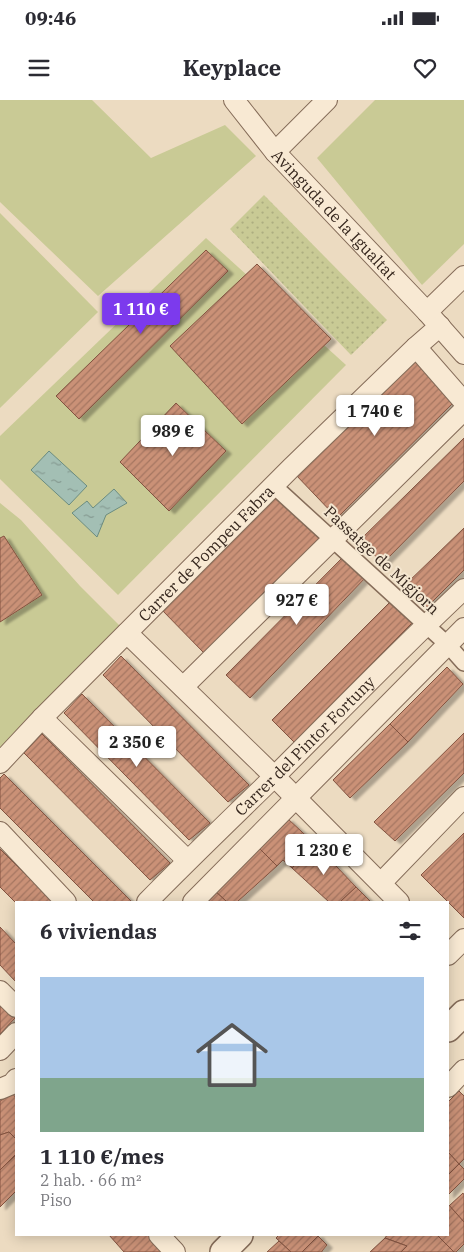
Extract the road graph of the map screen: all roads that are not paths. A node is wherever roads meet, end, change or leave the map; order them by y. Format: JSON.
{"nodes":[{"id":1,"x":234,"y":100,"type":"edge"},
{"id":2,"x":327,"y":100,"type":"edge"},
{"id":3,"x":275,"y":152,"type":"junction"},
{"id":4,"x":464,"y":276,"type":"edge"},
{"id":5,"x":433,"y":319,"type":"junction"},
{"id":6,"x":416,"y":346,"type":"junction"},
{"id":7,"x":464,"y":354,"type":"edge"},
{"id":8,"x":464,"y":402,"type":"edge"},
{"id":9,"x":464,"y":410,"type":"edge"},
{"id":10,"x":274,"y":486,"type":"junction"},
{"id":11,"x":333,"y":539,"type":"junction"},
{"id":12,"x":464,"y":589,"type":"edge"},
{"id":13,"x":426,"y":625,"type":"junction"},
{"id":14,"x":464,"y":628,"type":"edge"},
{"id":15,"x":127,"y":633,"type":"junction"},
{"id":16,"x":448,"y":645,"type":"junction"},
{"id":17,"x":464,"y":662,"type":"edge"},
{"id":18,"x":183,"y":688,"type":"junction"},
{"id":19,"x":42,"y":718,"type":"junction"},
{"id":20,"x":0,"y":763,"type":"edge"},
{"id":21,"x":274,"y":776,"type":"junction"},
{"id":22,"x":464,"y":797,"type":"edge"},
{"id":23,"x":295,"y":799,"type":"junction"},
{"id":24,"x":0,"y":832,"type":"edge"},
{"id":25,"x":187,"y":860,"type":"junction"},
{"id":26,"x":381,"y":884,"type":"junction"},
{"id":27,"x":65,"y":901,"type":"edge"},
{"id":28,"x":148,"y":901,"type":"edge"},
{"id":29,"x":194,"y":901,"type":"edge"},
{"id":30,"x":398,"y":901,"type":"edge"},
{"id":31,"x":464,"y":939,"type":"edge"},
{"id":32,"x":449,"y":953,"type":"edge"},
{"id":33,"x":0,"y":991,"type":"edge"},
{"id":34,"x":15,"y":1006,"type":"edge"},
{"id":35,"x":464,"y":1014,"type":"edge"},
{"id":36,"x":449,"y":1028,"type":"edge"},
{"id":37,"x":15,"y":1034,"type":"edge"},
{"id":38,"x":0,"y":1050,"type":"edge"},
{"id":39,"x":464,"y":1070,"type":"edge"},
{"id":40,"x":449,"y":1085,"type":"edge"},
{"id":41,"x":160,"y":1236,"type":"edge"},
{"id":42,"x":239,"y":1236,"type":"edge"},
{"id":43,"x":175,"y":1252,"type":"edge"},
{"id":44,"x":223,"y":1252,"type":"edge"}],
"edges":[{"from":1,"to":3,"type":"street","name":"Avinguda de la Igualtat"},
{"from":2,"to":3,"type":"street"},
{"from":3,"to":5,"type":"street","name":"Avinguda de la Igualtat"},
{"from":4,"to":5,"type":"street","name":"Carrer de Pompeu Fabra"},
{"from":5,"to":6,"type":"street","name":"Carrer de Pompeu Fabra"},
{"from":5,"to":7,"type":"street","name":"Avinguda de la Igualtat"},
{"from":6,"to":8,"type":"street"},
{"from":6,"to":10,"type":"street","name":"Carrer de Pompeu Fabra"},
{"from":9,"to":11,"type":"street"},
{"from":10,"to":11,"type":"street","name":"Passatge de Migjorn"},
{"from":10,"to":15,"type":"street","name":"Carrer de Pompeu Fabra"},
{"from":11,"to":13,"type":"street","name":"Passatge de Migjorn"},
{"from":11,"to":18,"type":"street"},
{"from":12,"to":13,"type":"street","name":"Carrer del Pintor Fortuny"},
{"from":13,"to":16,"type":"street","name":"Passatge de Migjorn"},
{"from":13,"to":21,"type":"street","name":"Carrer del Pintor Fortuny"},
{"from":14,"to":16,"type":"street","name":"Carrer del Pintor Fortuny"},
{"from":15,"to":18,"type":"street"},
{"from":15,"to":19,"type":"street","name":"Carrer de Pompeu Fabra"},
{"from":16,"to":17,"type":"street","name":"Passatge de Migjorn"},
{"from":16,"to":23,"type":"street","name":"Carrer del Pintor Fortuny"},
{"from":18,"to":21,"type":"street"},
{"from":19,"to":20,"type":"street","name":"Carrer de Pompeu Fabra"},
{"from":19,"to":25,"type":"street"},
{"from":21,"to":23,"type":"street"},
{"from":21,"to":25,"type":"street","name":"Carrer del Pintor Fortuny"},
{"from":22,"to":26,"type":"street"},
{"from":23,"to":26,"type":"street"},
{"from":23,"to":29,"type":"street","name":"Carrer del Pintor Fortuny"},
{"from":24,"to":27,"type":"street"},
{"from":25,"to":28,"type":"street","name":"Carrer del Pintor Fortuny"},
{"from":26,"to":30,"type":"street"},
{"from":31,"to":32,"type":"street"},
{"from":33,"to":34,"type":"street"},
{"from":35,"to":36,"type":"street"},
{"from":37,"to":38,"type":"street"},
{"from":39,"to":40,"type":"street"},
{"from":41,"to":43,"type":"street"},
{"from":42,"to":44,"type":"street"}]}
